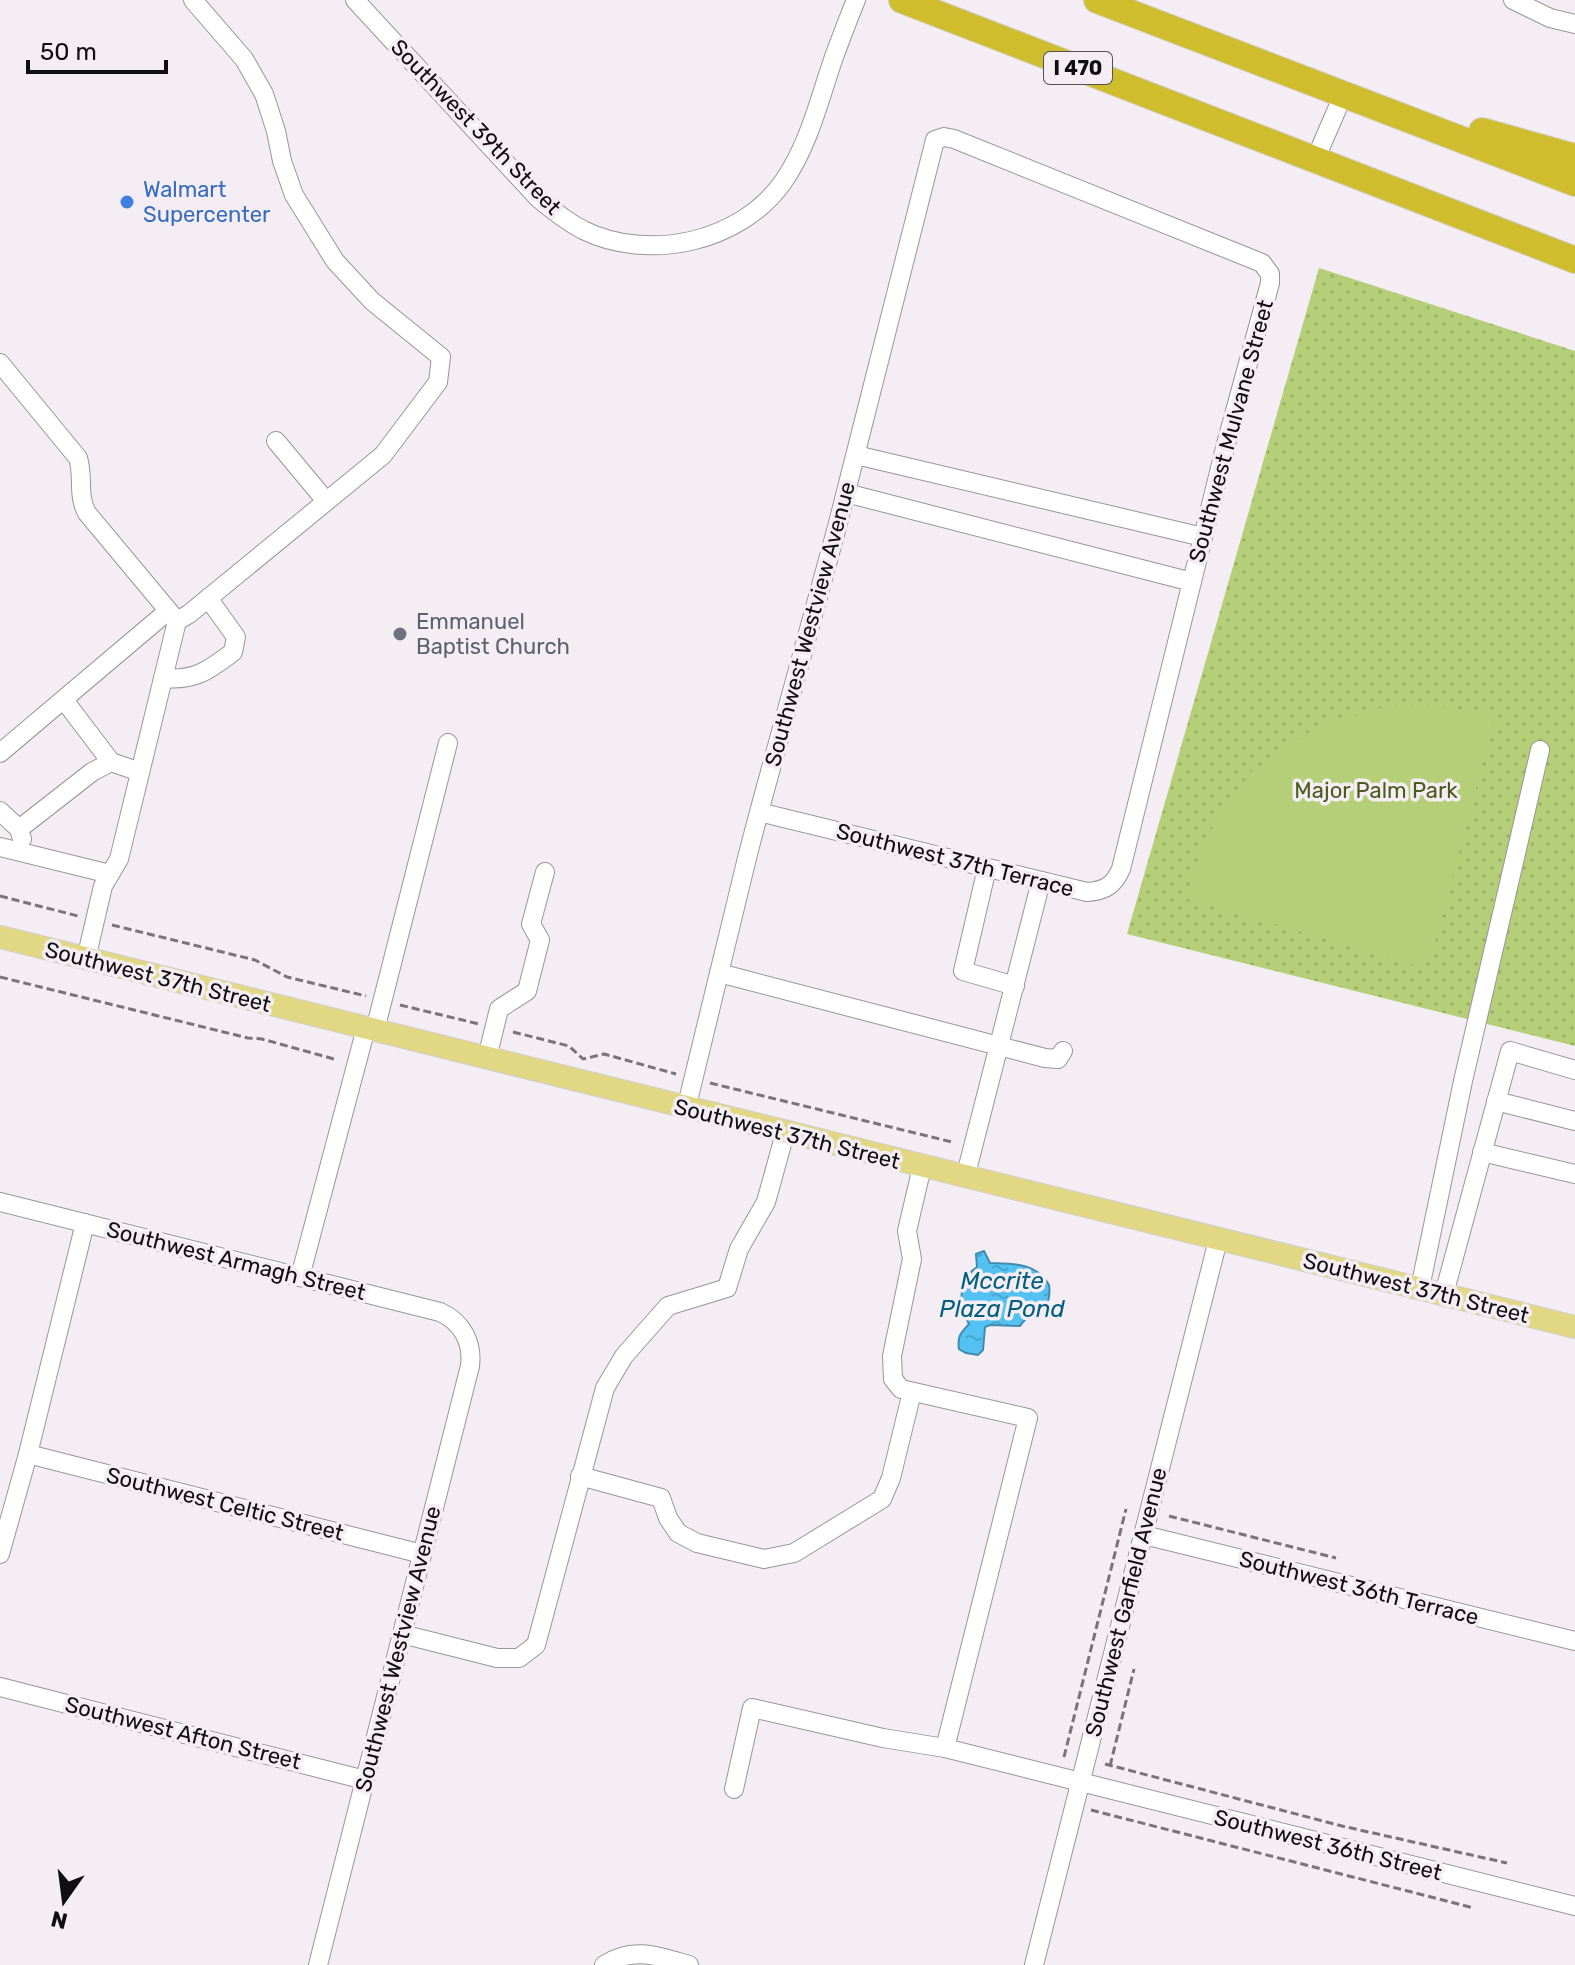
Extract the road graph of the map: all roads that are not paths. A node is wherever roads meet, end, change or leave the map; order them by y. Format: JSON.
{"nodes":[{"id":1,"x":193,"y":0,"type":"edge"},
{"id":2,"x":355,"y":0,"type":"edge"},
{"id":3,"x":856,"y":0,"type":"edge"},
{"id":4,"x":902,"y":0,"type":"edge"},
{"id":5,"x":1097,"y":0,"type":"edge"},
{"id":6,"x":1513,"y":0,"type":"edge"},
{"id":7,"x":1575,"y":24,"type":"edge"},
{"id":8,"x":1344,"y":93,"type":"junction"},
{"id":9,"x":935,"y":140,"type":"joint"},
{"id":10,"x":1575,"y":157,"type":"edge"},
{"id":11,"x":1315,"y":160,"type":"junction"},
{"id":12,"x":1575,"y":183,"type":"edge"},
{"id":13,"x":1575,"y":260,"type":"edge"},
{"id":14,"x":0,"y":363,"type":"edge"},
{"id":15,"x":276,"y":441,"type":"dead end"},
{"id":16,"x":856,"y":455,"type":"junction"},
{"id":17,"x":846,"y":493,"type":"junction"},
{"id":18,"x":326,"y":501,"type":"junction"},
{"id":19,"x":1203,"y":537,"type":"junction"},
{"id":20,"x":1192,"y":582,"type":"junction"},
{"id":21,"x":208,"y":598,"type":"junction"},
{"id":22,"x":172,"y":616,"type":"junction"},
{"id":23,"x":163,"y":678,"type":"junction"},
{"id":24,"x":64,"y":700,"type":"junction"},
{"id":25,"x":1160,"y":709,"type":"joint"},
{"id":26,"x":448,"y":743,"type":"dead end"},
{"id":27,"x":1540,"y":750,"type":"dead end"},
{"id":28,"x":0,"y":753,"type":"edge"},
{"id":29,"x":111,"y":762,"type":"junction"},
{"id":30,"x":140,"y":772,"type":"junction"},
{"id":31,"x":0,"y":811,"type":"edge"},
{"id":32,"x":759,"y":812,"type":"junction"},
{"id":33,"x":19,"y":829,"type":"junction"},
{"id":34,"x":0,"y":847,"type":"edge"},
{"id":35,"x":26,"y":853,"type":"junction"},
{"id":36,"x":987,"y":868,"type":"junction"},
{"id":37,"x":545,"y":872,"type":"dead end"},
{"id":38,"x":110,"y":874,"type":"junction"},
{"id":39,"x":1041,"y":881,"type":"junction"},
{"id":40,"x":0,"y":937,"type":"edge"},
{"id":41,"x":86,"y":959,"type":"junction"},
{"id":42,"x":719,"y":973,"type":"junction"},
{"id":43,"x":1015,"y":986,"type":"junction"},
{"id":44,"x":371,"y":1029,"type":"junction"},
{"id":45,"x":999,"y":1046,"type":"junction"},
{"id":46,"x":1063,"y":1051,"type":"dead end"},
{"id":47,"x":487,"y":1058,"type":"junction"},
{"id":48,"x":1575,"y":1070,"type":"edge"},
{"id":49,"x":1496,"y":1101,"type":"junction"},
{"id":50,"x":686,"y":1109,"type":"junction"},
{"id":51,"x":1575,"y":1121,"type":"edge"},
{"id":52,"x":785,"y":1133,"type":"junction"},
{"id":53,"x":1482,"y":1152,"type":"junction"},
{"id":54,"x":922,"y":1167,"type":"junction"},
{"id":55,"x":1575,"y":1174,"type":"edge"},
{"id":56,"x":965,"y":1178,"type":"junction"},
{"id":57,"x":0,"y":1202,"type":"edge"},
{"id":58,"x":85,"y":1223,"type":"junction"},
{"id":59,"x":1218,"y":1240,"type":"junction"},
{"id":60,"x":300,"y":1277,"type":"junction"},
{"id":61,"x":1420,"y":1288,"type":"junction"},
{"id":62,"x":1444,"y":1294,"type":"junction"},
{"id":63,"x":1575,"y":1327,"type":"edge"},
{"id":64,"x":465,"y":1333,"type":"joint"},
{"id":65,"x":912,"y":1392,"type":"junction"},
{"id":66,"x":28,"y":1454,"type":"junction"},
{"id":67,"x":580,"y":1476,"type":"junction"},
{"id":68,"x":1144,"y":1535,"type":"junction"},
{"id":69,"x":0,"y":1554,"type":"edge"},
{"id":70,"x":422,"y":1554,"type":"junction"},
{"id":71,"x":402,"y":1634,"type":"junction"},
{"id":72,"x":1575,"y":1641,"type":"edge"},
{"id":73,"x":0,"y":1687,"type":"edge"},
{"id":74,"x":945,"y":1748,"type":"junction"},
{"id":75,"x":365,"y":1780,"type":"junction"},
{"id":76,"x":1080,"y":1783,"type":"junction"},
{"id":77,"x":734,"y":1789,"type":"dead end"},
{"id":78,"x":1575,"y":1906,"type":"edge"},
{"id":79,"x":609,"y":1962,"type":"edge"},
{"id":80,"x":318,"y":1965,"type":"edge"},
{"id":81,"x":689,"y":1965,"type":"edge"},
{"id":82,"x":1034,"y":1965,"type":"edge"}],
"edges":[{"from":1,"to":18,"type":"street"},
{"from":2,"to":3,"type":"street","name":"Southwest 39th Street"},
{"from":4,"to":11,"type":"highway","number":"I 470"},
{"from":5,"to":8,"type":"highway"},
{"from":6,"to":7,"type":"street"},
{"from":8,"to":10,"type":"highway"},
{"from":8,"to":11,"type":"street"},
{"from":8,"to":12,"type":"highway"},
{"from":9,"to":16,"type":"street","name":"Southwest Westview Avenue"},
{"from":9,"to":19,"type":"street","name":"Southwest Mulvane Street"},
{"from":11,"to":13,"type":"highway","number":"I 470"},
{"from":14,"to":22,"type":"street"},
{"from":15,"to":18,"type":"street"},
{"from":16,"to":17,"type":"street","name":"Southwest Westview Avenue"},
{"from":16,"to":19,"type":"street"},
{"from":17,"to":20,"type":"street"},
{"from":17,"to":32,"type":"street","name":"Southwest Westview Avenue"},
{"from":18,"to":21,"type":"street"},
{"from":19,"to":20,"type":"street","name":"Southwest Mulvane Street"},
{"from":20,"to":25,"type":"street","name":"Southwest Mulvane Street"},
{"from":21,"to":22,"type":"street"},
{"from":21,"to":23,"type":"street"},
{"from":22,"to":23,"type":"street"},
{"from":22,"to":24,"type":"street"},
{"from":23,"to":30,"type":"street"},
{"from":24,"to":28,"type":"street"},
{"from":24,"to":29,"type":"street"},
{"from":25,"to":39,"type":"street","name":"Southwest 37th Terrace"},
{"from":26,"to":44,"type":"street"},
{"from":27,"to":61,"type":"street"},
{"from":29,"to":30,"type":"street"},
{"from":29,"to":33,"type":"street"},
{"from":30,"to":38,"type":"street"},
{"from":31,"to":33,"type":"street"},
{"from":32,"to":36,"type":"street","name":"Southwest 37th Terrace"},
{"from":32,"to":42,"type":"street","name":"Southwest Westview Avenue"},
{"from":33,"to":35,"type":"street"},
{"from":34,"to":35,"type":"street"},
{"from":35,"to":38,"type":"street"},
{"from":36,"to":39,"type":"street","name":"Southwest 37th Terrace"},
{"from":36,"to":43,"type":"street"},
{"from":37,"to":47,"type":"street"},
{"from":38,"to":41,"type":"street"},
{"from":39,"to":43,"type":"street"},
{"from":40,"to":41,"type":"main road","name":"Southwest 37th Street"},
{"from":41,"to":44,"type":"main road","name":"Southwest 37th Street"},
{"from":42,"to":45,"type":"street"},
{"from":42,"to":50,"type":"street","name":"Southwest Westview Avenue"},
{"from":43,"to":45,"type":"street"},
{"from":44,"to":47,"type":"main road","name":"Southwest 37th Street"},
{"from":44,"to":60,"type":"street"},
{"from":45,"to":46,"type":"street"},
{"from":45,"to":56,"type":"street"},
{"from":47,"to":50,"type":"main road","name":"Southwest 37th Street"},
{"from":48,"to":49,"type":"street"},
{"from":49,"to":51,"type":"street"},
{"from":49,"to":53,"type":"street"},
{"from":50,"to":52,"type":"main road","name":"Southwest 37th Street"},
{"from":52,"to":54,"type":"main road","name":"Southwest 37th Street"},
{"from":52,"to":67,"type":"street"},
{"from":53,"to":55,"type":"street"},
{"from":53,"to":62,"type":"street"},
{"from":54,"to":56,"type":"main road","name":"Southwest 37th Street"},
{"from":54,"to":65,"type":"street"},
{"from":56,"to":59,"type":"main road","name":"Southwest 37th Street"},
{"from":57,"to":58,"type":"street","name":"Southwest Armagh Street"},
{"from":58,"to":60,"type":"street","name":"Southwest Armagh Street"},
{"from":58,"to":66,"type":"street"},
{"from":59,"to":61,"type":"main road","name":"Southwest 37th Street"},
{"from":59,"to":68,"type":"street","name":"Southwest Garfield Avenue"},
{"from":60,"to":64,"type":"street","name":"Southwest Armagh Street"},
{"from":61,"to":62,"type":"main road","name":"Southwest 37th Street"},
{"from":62,"to":63,"type":"main road","name":"Southwest 37th Street"},
{"from":64,"to":70,"type":"street","name":"Southwest Westview Avenue"},
{"from":65,"to":67,"type":"street"},
{"from":65,"to":74,"type":"street"},
{"from":66,"to":69,"type":"street"},
{"from":66,"to":70,"type":"street","name":"Southwest Celtic Street"},
{"from":67,"to":71,"type":"street"},
{"from":68,"to":72,"type":"street","name":"Southwest 36th Terrace"},
{"from":68,"to":76,"type":"street","name":"Southwest Garfield Avenue"},
{"from":70,"to":71,"type":"street","name":"Southwest Westview Avenue"},
{"from":71,"to":75,"type":"street","name":"Southwest Westview Avenue"},
{"from":73,"to":75,"type":"street","name":"Southwest Afton Street"},
{"from":74,"to":76,"type":"street","name":"Southwest 36th Street"},
{"from":74,"to":77,"type":"street","name":"Southwest 36th Street"},
{"from":75,"to":80,"type":"street","name":"Southwest Westview Avenue"},
{"from":76,"to":78,"type":"street","name":"Southwest 36th Street"},
{"from":76,"to":82,"type":"street","name":"Southwest Garfield Avenue"},
{"from":79,"to":81,"type":"street"}]}
